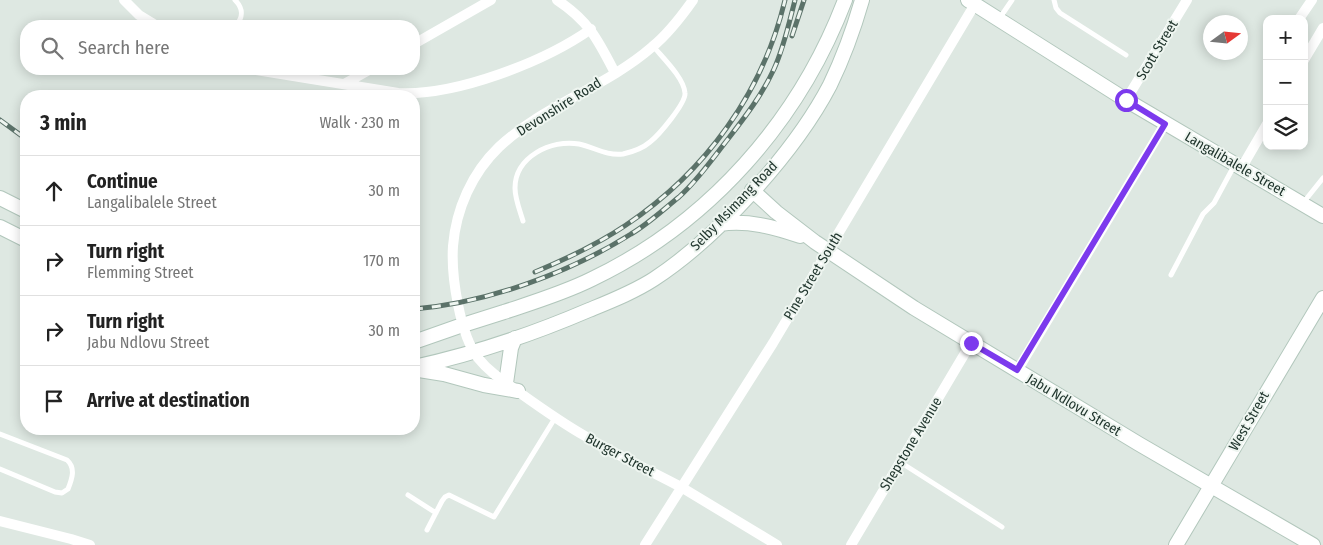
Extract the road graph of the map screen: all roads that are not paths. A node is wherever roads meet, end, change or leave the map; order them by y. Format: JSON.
{"nodes":[{"id":1,"x":124,"y":0,"type":"edge"},
{"id":2,"x":235,"y":0,"type":"edge"},
{"id":3,"x":492,"y":0,"type":"edge"},
{"id":4,"x":557,"y":0,"type":"edge"},
{"id":5,"x":693,"y":0,"type":"edge"},
{"id":6,"x":845,"y":0,"type":"edge"},
{"id":7,"x":862,"y":0,"type":"edge"},
{"id":8,"x":1012,"y":0,"type":"edge"},
{"id":9,"x":1054,"y":0,"type":"edge"},
{"id":10,"x":1187,"y":0,"type":"edge"},
{"id":11,"x":1312,"y":0,"type":"edge"},
{"id":12,"x":972,"y":2,"type":"edge"},
{"id":13,"x":1302,"y":15,"type":"edge"},
{"id":14,"x":999,"y":19,"type":"junction"},
{"id":15,"x":148,"y":20,"type":"edge"},
{"id":16,"x":240,"y":20,"type":"edge"},
{"id":17,"x":1323,"y":28,"type":"edge"},
{"id":18,"x":591,"y":29,"type":"junction"},
{"id":19,"x":420,"y":41,"type":"edge"},
{"id":20,"x":653,"y":46,"type":"junction"},
{"id":21,"x":1308,"y":53,"type":"edge"},
{"id":22,"x":1126,"y":55,"type":"dead end"},
{"id":23,"x":615,"y":73,"type":"junction"},
{"id":24,"x":288,"y":75,"type":"edge"},
{"id":25,"x":360,"y":75,"type":"edge"},
{"id":26,"x":344,"y":84,"type":"junction"},
{"id":27,"x":380,"y":90,"type":"edge"},
{"id":28,"x":420,"y":94,"type":"edge"},
{"id":29,"x":1126,"y":100,"type":"junction"},
{"id":30,"x":1165,"y":124,"type":"junction"},
{"id":31,"x":1263,"y":130,"type":"edge"},
{"id":32,"x":1238,"y":165,"type":"junction"},
{"id":33,"x":1323,"y":178,"type":"edge"},
{"id":34,"x":752,"y":190,"type":"junction"},
{"id":35,"x":0,"y":198,"type":"edge"},
{"id":36,"x":1303,"y":204,"type":"junction"},
{"id":37,"x":20,"y":208,"type":"edge"},
{"id":38,"x":1323,"y":216,"type":"edge"},
{"id":39,"x":523,"y":221,"type":"dead end"},
{"id":40,"x":720,"y":224,"type":"junction"},
{"id":41,"x":0,"y":226,"type":"edge"},
{"id":42,"x":20,"y":237,"type":"edge"},
{"id":43,"x":815,"y":242,"type":"junction"},
{"id":44,"x":828,"y":250,"type":"junction"},
{"id":45,"x":1171,"y":275,"type":"dead end"},
{"id":46,"x":1323,"y":298,"type":"edge"},
{"id":47,"x":463,"y":325,"type":"junction"},
{"id":48,"x":515,"y":338,"type":"junction"},
{"id":49,"x":420,"y":340,"type":"edge"},
{"id":50,"x":971,"y":343,"type":"junction"},
{"id":51,"x":473,"y":351,"type":"junction"},
{"id":52,"x":420,"y":366,"type":"edge"},
{"id":53,"x":420,"y":369,"type":"edge"},
{"id":54,"x":1017,"y":370,"type":"junction"},
{"id":55,"x":512,"y":387,"type":"junction"},
{"id":56,"x":555,"y":418,"type":"junction"},
{"id":57,"x":0,"y":434,"type":"edge"},
{"id":58,"x":900,"y":462,"type":"junction"},
{"id":59,"x":0,"y":469,"type":"edge"},
{"id":60,"x":680,"y":487,"type":"junction"},
{"id":61,"x":1211,"y":487,"type":"junction"},
{"id":62,"x":408,"y":494,"type":"dead end"},
{"id":63,"x":436,"y":513,"type":"junction"},
{"id":64,"x":0,"y":521,"type":"edge"},
{"id":65,"x":1002,"y":527,"type":"dead end"},
{"id":66,"x":427,"y":530,"type":"dead end"},
{"id":67,"x":90,"y":545,"type":"edge"},
{"id":68,"x":645,"y":545,"type":"edge"},
{"id":69,"x":777,"y":545,"type":"edge"},
{"id":70,"x":851,"y":545,"type":"edge"},
{"id":71,"x":1176,"y":545,"type":"edge"},
{"id":72,"x":1313,"y":545,"type":"edge"}],
"edges":[{"from":1,"to":15,"type":"street"},
{"from":2,"to":16,"type":"lane"},
{"from":3,"to":19,"type":"street"},
{"from":4,"to":18,"type":"street"},
{"from":5,"to":20,"type":"street","name":"Devonshire Road"},
{"from":6,"to":47,"type":"street","name":"Selby Msimang Road"},
{"from":7,"to":34,"type":"street","name":"Selby Msimang Road"},
{"from":8,"to":14,"type":"lane"},
{"from":9,"to":22,"type":"lane"},
{"from":10,"to":29,"type":"street","name":"Scott Street"},
{"from":11,"to":13,"type":"street"},
{"from":12,"to":14,"type":"street","name":"Langalibalele Street"},
{"from":12,"to":44,"type":"street","name":"Pine Street South"},
{"from":14,"to":29,"type":"street","name":"Langalibalele Street"},
{"from":17,"to":21,"type":"street"},
{"from":18,"to":23,"type":"street"},
{"from":18,"to":28,"type":"street"},
{"from":20,"to":23,"type":"street","name":"Devonshire Road"},
{"from":20,"to":39,"type":"lane"},
{"from":23,"to":47,"type":"street","name":"Devonshire Road"},
{"from":24,"to":26,"type":"street"},
{"from":25,"to":26,"type":"street"},
{"from":26,"to":27,"type":"street"},
{"from":29,"to":30,"type":"street","name":"Langalibalele Street"},
{"from":30,"to":32,"type":"street","name":"Langalibalele Street"},
{"from":30,"to":54,"type":"street"},
{"from":31,"to":32,"type":"street"},
{"from":32,"to":36,"type":"street","name":"Langalibalele Street"},
{"from":32,"to":45,"type":"lane"},
{"from":33,"to":36,"type":"lane"},
{"from":34,"to":40,"type":"street","name":"Selby Msimang Road"},
{"from":34,"to":43,"type":"street","name":"Jabu Ndlovu Street"},
{"from":35,"to":37,"type":"street"},
{"from":36,"to":38,"type":"street","name":"Langalibalele Street"},
{"from":40,"to":43,"type":"street","name":"Jabu Ndlovu Street"},
{"from":40,"to":48,"type":"street","name":"Selby Msimang Road"},
{"from":41,"to":42,"type":"street"},
{"from":43,"to":44,"type":"street","name":"Jabu Ndlovu Street"},
{"from":44,"to":50,"type":"street","name":"Jabu Ndlovu Street"},
{"from":44,"to":60,"type":"street","name":"Pine Street South"},
{"from":46,"to":61,"type":"street","name":"West Street"},
{"from":47,"to":49,"type":"street","name":"Selby Msimang Road"},
{"from":47,"to":51,"type":"street","name":"Devonshire Road"},
{"from":48,"to":51,"type":"street","name":"Selby Msimang Road"},
{"from":48,"to":55,"type":"street"},
{"from":50,"to":54,"type":"street","name":"Jabu Ndlovu Street"},
{"from":50,"to":58,"type":"street","name":"Shepstone Avenue"},
{"from":51,"to":52,"type":"street","name":"Selby Msimang Road"},
{"from":51,"to":55,"type":"street","name":"Burger Street"},
{"from":53,"to":55,"type":"street"},
{"from":54,"to":61,"type":"street","name":"Jabu Ndlovu Street"},
{"from":55,"to":56,"type":"street","name":"Burger Street"},
{"from":56,"to":60,"type":"street","name":"Burger Street"},
{"from":56,"to":63,"type":"lane"},
{"from":57,"to":59,"type":"lane"},
{"from":58,"to":65,"type":"lane"},
{"from":58,"to":70,"type":"street","name":"Shepstone Avenue"},
{"from":60,"to":68,"type":"street","name":"Pine Street South"},
{"from":60,"to":69,"type":"street","name":"Burger Street"},
{"from":61,"to":71,"type":"street","name":"West Street"},
{"from":61,"to":72,"type":"street","name":"Jabu Ndlovu Street"},
{"from":62,"to":63,"type":"lane"},
{"from":63,"to":66,"type":"lane"},
{"from":64,"to":67,"type":"street"}]}
